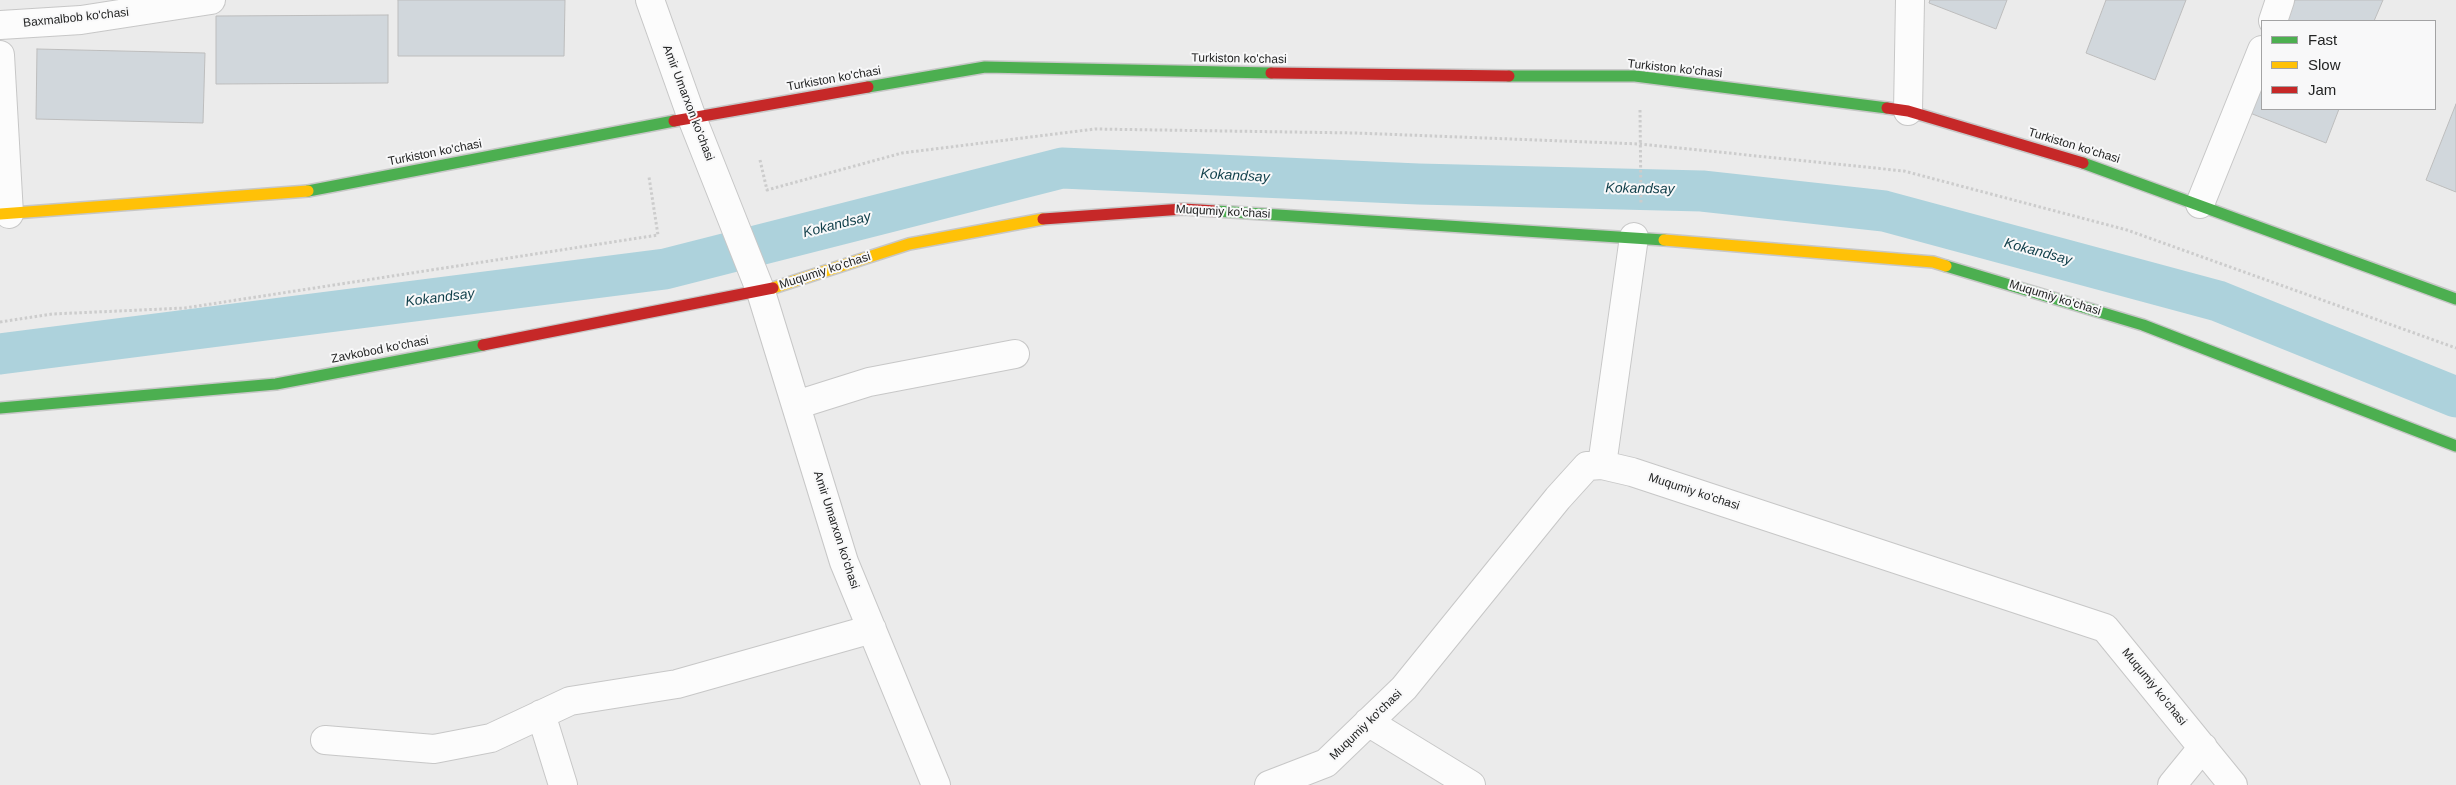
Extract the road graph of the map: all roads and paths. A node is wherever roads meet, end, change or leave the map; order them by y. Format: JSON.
{"nodes":[{"id":1,"x":211,"y":0,"type":"edge"},
{"id":2,"x":650,"y":0,"type":"edge"},
{"id":3,"x":1910,"y":0,"type":"edge"},
{"id":4,"x":2280,"y":0,"type":"edge"},
{"id":5,"x":128,"y":6,"type":"edge"},
{"id":6,"x":2273,"y":20,"type":"edge"},
{"id":7,"x":0,"y":26,"type":"edge"},
{"id":8,"x":2261,"y":52,"type":"edge"},
{"id":9,"x":0,"y":54,"type":"edge"},
{"id":10,"x":1640,"y":107,"type":"dead end"},
{"id":11,"x":1908,"y":111,"type":"junction"},
{"id":12,"x":692,"y":118,"type":"junction"},
{"id":13,"x":1640,"y":144,"type":"junction"},
{"id":14,"x":760,"y":160,"type":"dead end"},
{"id":15,"x":650,"y":177,"type":"dead end"},
{"id":16,"x":2200,"y":204,"type":"junction"},
{"id":17,"x":1641,"y":208,"type":"dead end"},
{"id":18,"x":5,"y":214,"type":"edge"},
{"id":19,"x":1634,"y":237,"type":"junction"},
{"id":20,"x":757,"y":280,"type":"junction"},
{"id":21,"x":2456,"y":299,"type":"edge"},
{"id":22,"x":0,"y":322,"type":"edge"},
{"id":23,"x":2456,"y":348,"type":"edge"},
{"id":24,"x":1015,"y":354,"type":"dead end"},
{"id":25,"x":796,"y":405,"type":"junction"},
{"id":26,"x":0,"y":408,"type":"edge"},
{"id":27,"x":2456,"y":446,"type":"edge"},
{"id":28,"x":1602,"y":465,"type":"junction"},
{"id":29,"x":872,"y":629,"type":"junction"},
{"id":30,"x":541,"y":714,"type":"junction"},
{"id":31,"x":1368,"y":722,"type":"junction"},
{"id":32,"x":326,"y":740,"type":"dead end"},
{"id":33,"x":2202,"y":747,"type":"junction"},
{"id":34,"x":563,"y":785,"type":"edge"},
{"id":35,"x":936,"y":785,"type":"edge"},
{"id":36,"x":1270,"y":785,"type":"edge"},
{"id":37,"x":1471,"y":785,"type":"edge"},
{"id":38,"x":2172,"y":785,"type":"edge"},
{"id":39,"x":2233,"y":785,"type":"edge"}],
"edges":[{"from":1,"to":5,"type":"street","name":"Baxmalbob ko'chasi"},
{"from":2,"to":12,"type":"street","name":"Amir Umarxon ko'chasi"},
{"from":3,"to":11,"type":"street"},
{"from":4,"to":6,"type":"street"},
{"from":5,"to":7,"type":"street","name":"Baxmalbob ko'chasi"},
{"from":8,"to":16,"type":"street"},
{"from":9,"to":18,"type":"street"},
{"from":10,"to":13,"type":"path"},
{"from":11,"to":12,"type":"street","name":"Turkiston ko'chasi"},
{"from":11,"to":16,"type":"street","name":"Turkiston ko'chasi"},
{"from":12,"to":18,"type":"street","name":"Turkiston ko'chasi"},
{"from":12,"to":20,"type":"street","name":"Amir Umarxon ko'chasi"},
{"from":13,"to":14,"type":"path"},
{"from":13,"to":17,"type":"path"},
{"from":13,"to":23,"type":"path"},
{"from":15,"to":22,"type":"path"},
{"from":16,"to":21,"type":"street","name":"Turkiston ko'chasi"},
{"from":19,"to":20,"type":"street","name":"Muqumiy ko'chasi"},
{"from":19,"to":27,"type":"street","name":"Muqumiy ko'chasi"},
{"from":19,"to":28,"type":"street"},
{"from":20,"to":25,"type":"street","name":"Amir Umarxon ko'chasi"},
{"from":20,"to":26,"type":"street","name":"Zavkobod ko'chasi"},
{"from":24,"to":25,"type":"street"},
{"from":25,"to":29,"type":"street","name":"Amir Umarxon ko'chasi"},
{"from":28,"to":31,"type":"street","name":"Muqumiy ko'chasi"},
{"from":28,"to":33,"type":"street","name":"Muqumiy ko'chasi"},
{"from":29,"to":30,"type":"street"},
{"from":29,"to":35,"type":"street","name":"Amir Umarxon ko'chasi"},
{"from":30,"to":32,"type":"street"},
{"from":30,"to":34,"type":"street"},
{"from":31,"to":36,"type":"street","name":"Muqumiy ko'chasi"},
{"from":31,"to":37,"type":"street"},
{"from":33,"to":38,"type":"street"},
{"from":33,"to":39,"type":"street","name":"Muqumiy ko'chasi"}]}
